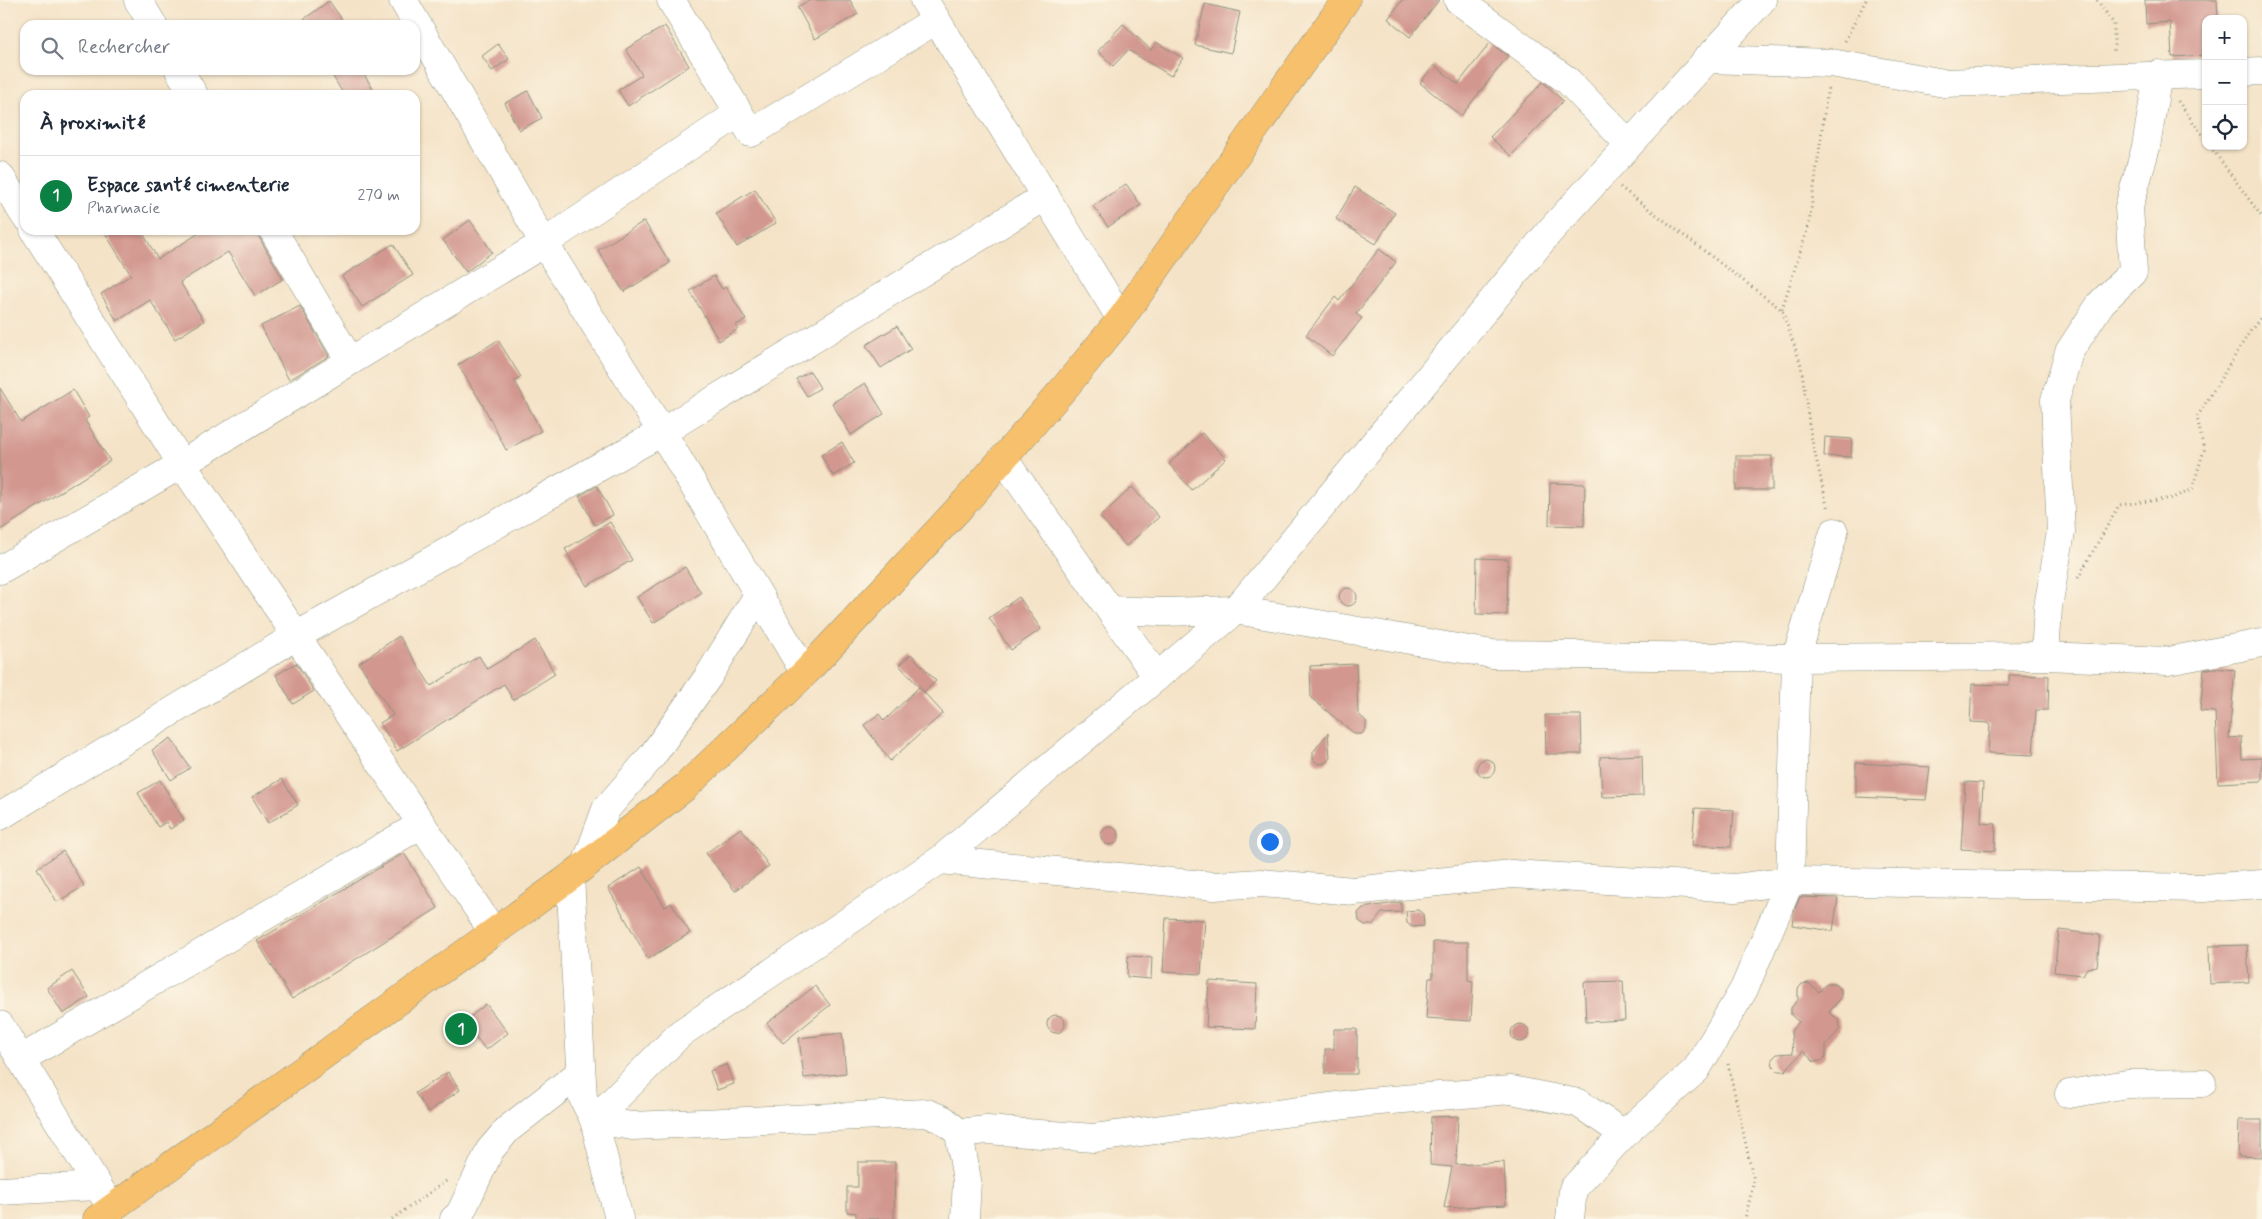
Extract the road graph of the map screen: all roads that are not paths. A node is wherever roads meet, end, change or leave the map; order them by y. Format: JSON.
{"nodes":[{"id":1,"x":138,"y":0,"type":"edge"},
{"id":2,"x":402,"y":0,"type":"edge"},
{"id":3,"x":671,"y":0,"type":"edge"},
{"id":4,"x":1346,"y":0,"type":"edge"},
{"id":5,"x":1458,"y":0,"type":"edge"},
{"id":6,"x":1762,"y":0,"type":"edge"},
{"id":7,"x":930,"y":10,"type":"edge"},
{"id":8,"x":150,"y":20,"type":"edge"},
{"id":9,"x":414,"y":20,"type":"edge"},
{"id":10,"x":420,"y":31,"type":"edge"},
{"id":11,"x":1706,"y":60,"type":"junction"},
{"id":12,"x":2262,"y":71,"type":"edge"},
{"id":13,"x":2247,"y":72,"type":"edge"},
{"id":14,"x":2158,"y":74,"type":"junction"},
{"id":15,"x":2202,"y":74,"type":"edge"},
{"id":16,"x":182,"y":75,"type":"edge"},
{"id":17,"x":191,"y":90,"type":"edge"},
{"id":18,"x":739,"y":114,"type":"junction"},
{"id":19,"x":1629,"y":144,"type":"junction"},
{"id":20,"x":0,"y":176,"type":"edge"},
{"id":21,"x":1046,"y":196,"type":"junction"},
{"id":22,"x":20,"y":208,"type":"edge"},
{"id":23,"x":37,"y":235,"type":"edge"},
{"id":24,"x":276,"y":235,"type":"edge"},
{"id":25,"x":544,"y":244,"type":"junction"},
{"id":26,"x":1121,"y":319,"type":"junction"},
{"id":27,"x":350,"y":361,"type":"junction"},
{"id":28,"x":662,"y":432,"type":"junction"},
{"id":29,"x":1003,"y":458,"type":"junction"},
{"id":30,"x":182,"y":464,"type":"junction"},
{"id":31,"x":1834,"y":532,"type":"road end"},
{"id":32,"x":0,"y":570,"type":"edge"},
{"id":33,"x":758,"y":594,"type":"junction"},
{"id":34,"x":1110,"y":610,"type":"junction"},
{"id":35,"x":1236,"y":610,"type":"junction"},
{"id":36,"x":296,"y":636,"type":"junction"},
{"id":37,"x":2262,"y":644,"type":"edge"},
{"id":38,"x":2045,"y":656,"type":"junction"},
{"id":39,"x":1796,"y":658,"type":"junction"},
{"id":40,"x":805,"y":673,"type":"junction"},
{"id":41,"x":1157,"y":676,"type":"junction"},
{"id":42,"x":0,"y":816,"type":"edge"},
{"id":43,"x":422,"y":824,"type":"junction"},
{"id":44,"x":940,"y":860,"type":"junction"},
{"id":45,"x":578,"y":871,"type":"junction"},
{"id":46,"x":1790,"y":881,"type":"junction"},
{"id":47,"x":2262,"y":884,"type":"edge"},
{"id":48,"x":494,"y":933,"type":"junction"},
{"id":49,"x":0,"y":1025,"type":"edge"},
{"id":50,"x":21,"y":1059,"type":"junction"},
{"id":51,"x":581,"y":1072,"type":"junction"},
{"id":52,"x":2202,"y":1083,"type":"dead end"},
{"id":53,"x":2069,"y":1094,"type":"dead end"},
{"id":54,"x":594,"y":1120,"type":"junction"},
{"id":55,"x":959,"y":1133,"type":"junction"},
{"id":56,"x":1624,"y":1134,"type":"junction"},
{"id":57,"x":98,"y":1186,"type":"junction"},
{"id":58,"x":0,"y":1192,"type":"edge"},
{"id":59,"x":104,"y":1214,"type":"edge"},
{"id":60,"x":454,"y":1219,"type":"edge"},
{"id":61,"x":619,"y":1219,"type":"edge"},
{"id":62,"x":965,"y":1219,"type":"edge"},
{"id":63,"x":1570,"y":1219,"type":"edge"}],
"edges":[{"from":1,"to":8,"type":"street"},
{"from":2,"to":9,"type":"street"},
{"from":3,"to":18,"type":"street"},
{"from":4,"to":26,"type":"highway"},
{"from":5,"to":19,"type":"street"},
{"from":6,"to":11,"type":"street"},
{"from":7,"to":18,"type":"street"},
{"from":7,"to":21,"type":"street"},
{"from":10,"to":25,"type":"street"},
{"from":11,"to":14,"type":"street"},
{"from":11,"to":19,"type":"street"},
{"from":12,"to":13,"type":"street"},
{"from":14,"to":15,"type":"street"},
{"from":14,"to":38,"type":"street"},
{"from":16,"to":17,"type":"street"},
{"from":18,"to":25,"type":"street"},
{"from":19,"to":35,"type":"street"},
{"from":20,"to":22,"type":"street"},
{"from":21,"to":26,"type":"street"},
{"from":21,"to":28,"type":"street"},
{"from":23,"to":30,"type":"street"},
{"from":24,"to":27,"type":"street"},
{"from":25,"to":27,"type":"street"},
{"from":25,"to":28,"type":"street"},
{"from":26,"to":29,"type":"highway"},
{"from":27,"to":30,"type":"street"},
{"from":28,"to":33,"type":"street"},
{"from":28,"to":36,"type":"street"},
{"from":29,"to":34,"type":"street"},
{"from":29,"to":40,"type":"highway"},
{"from":30,"to":32,"type":"street"},
{"from":30,"to":36,"type":"street"},
{"from":31,"to":39,"type":"street"},
{"from":33,"to":40,"type":"street"},
{"from":33,"to":45,"type":"street"},
{"from":34,"to":35,"type":"street"},
{"from":34,"to":41,"type":"street"},
{"from":35,"to":39,"type":"street"},
{"from":35,"to":41,"type":"street"},
{"from":36,"to":42,"type":"street"},
{"from":36,"to":43,"type":"street"},
{"from":37,"to":38,"type":"street"},
{"from":38,"to":39,"type":"street"},
{"from":39,"to":46,"type":"street"},
{"from":40,"to":45,"type":"highway"},
{"from":41,"to":44,"type":"street"},
{"from":43,"to":48,"type":"street"},
{"from":43,"to":50,"type":"street"},
{"from":44,"to":46,"type":"street"},
{"from":44,"to":54,"type":"street"},
{"from":45,"to":48,"type":"highway"},
{"from":45,"to":51,"type":"street"},
{"from":46,"to":47,"type":"street"},
{"from":46,"to":56,"type":"street"},
{"from":48,"to":59,"type":"highway"},
{"from":49,"to":50,"type":"street"},
{"from":50,"to":57,"type":"street"},
{"from":51,"to":54,"type":"street"},
{"from":51,"to":60,"type":"street"},
{"from":52,"to":53,"type":"street"},
{"from":54,"to":55,"type":"street"},
{"from":54,"to":61,"type":"street"},
{"from":55,"to":56,"type":"street"},
{"from":55,"to":62,"type":"street"},
{"from":56,"to":63,"type":"street"},
{"from":57,"to":58,"type":"street"},
{"from":57,"to":59,"type":"street"}]}
